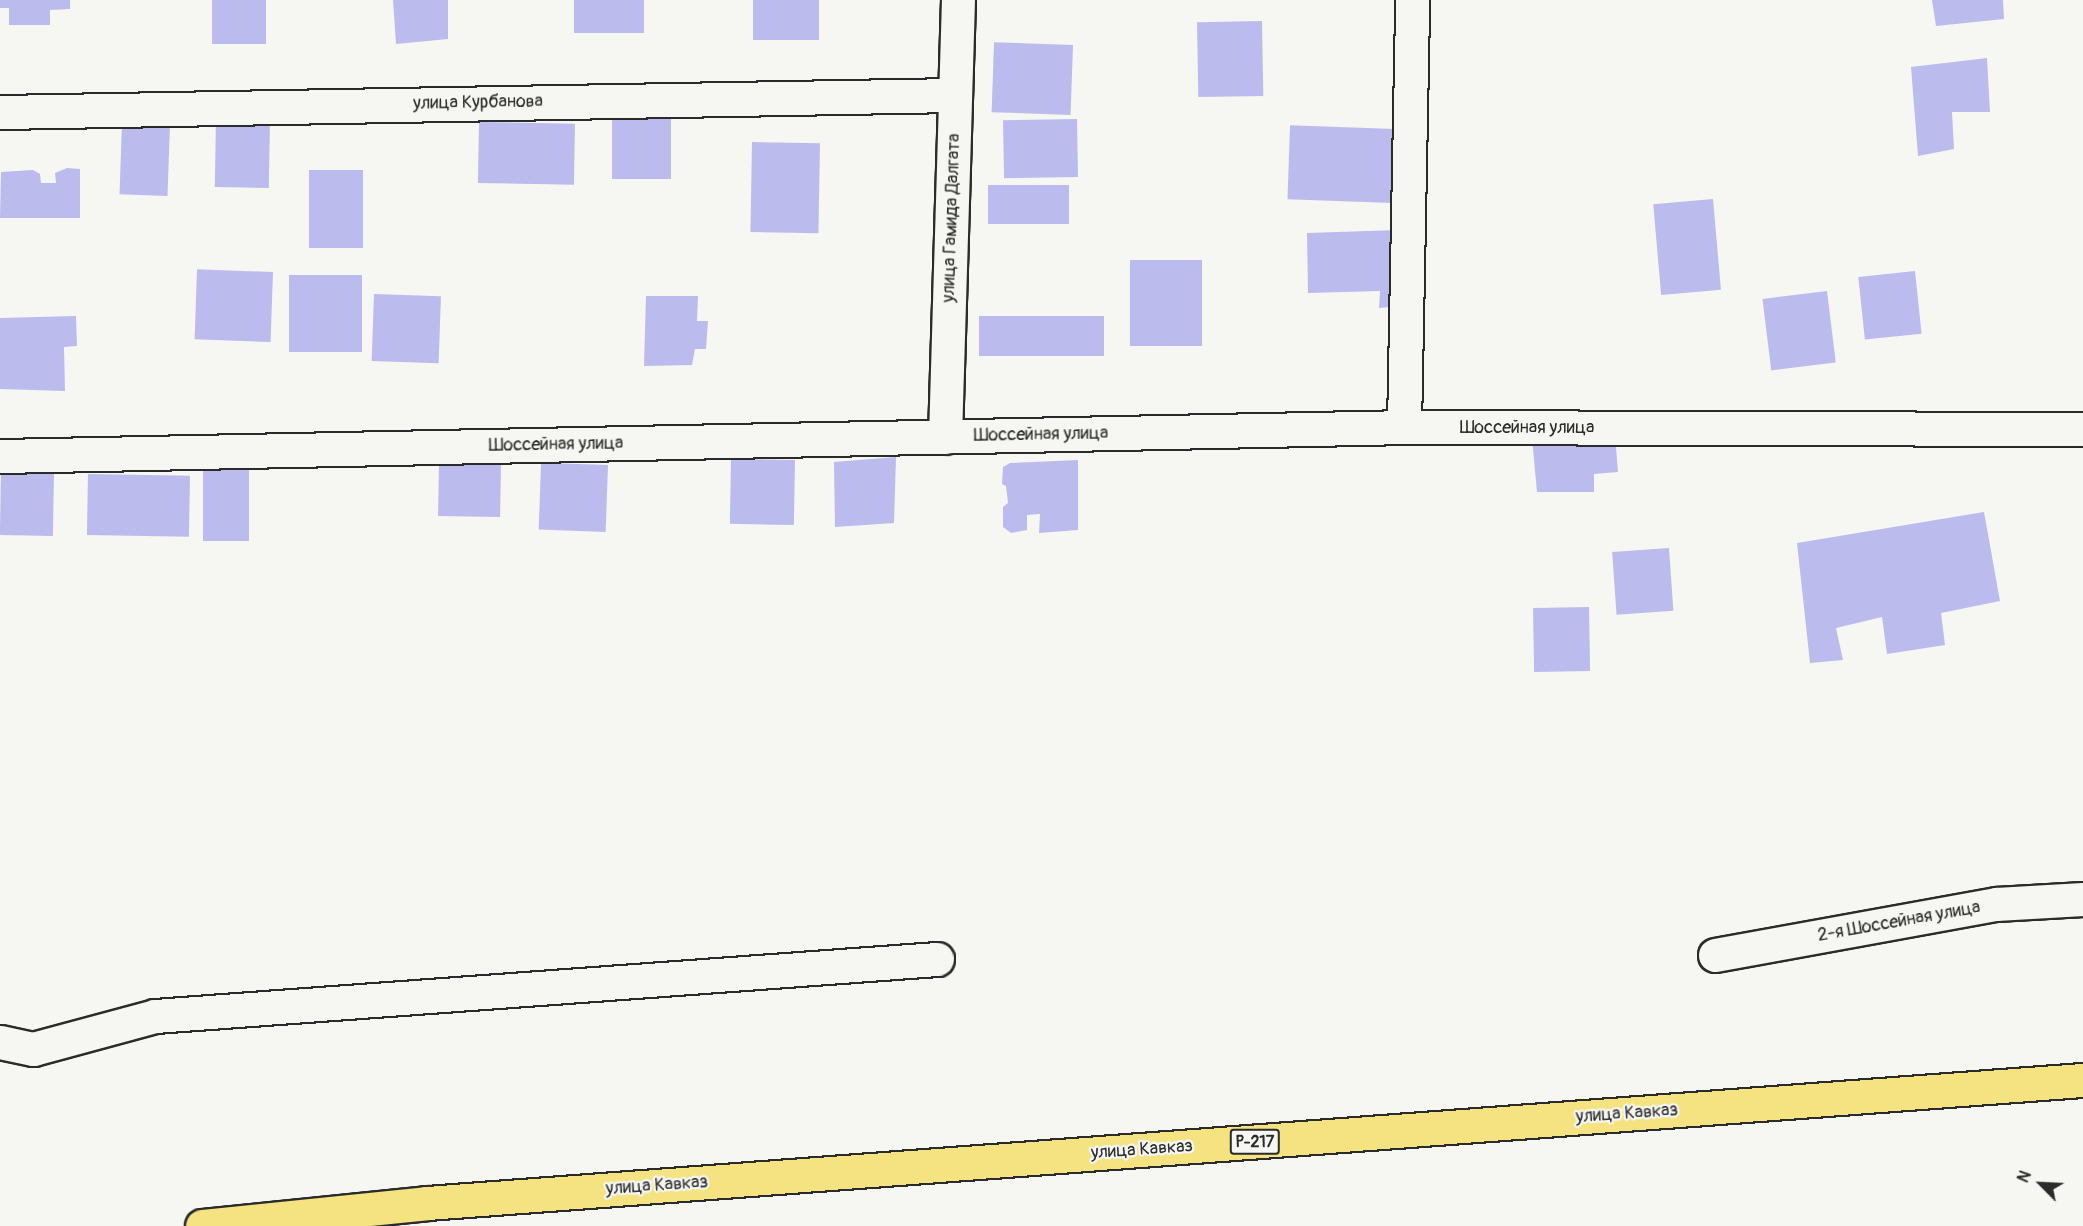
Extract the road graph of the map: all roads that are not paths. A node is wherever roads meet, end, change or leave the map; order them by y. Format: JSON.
{"nodes":[{"id":1,"x":958,"y":0,"type":"edge"},
{"id":2,"x":1412,"y":0,"type":"edge"},
{"id":3,"x":955,"y":95,"type":"junction"},
{"id":4,"x":0,"y":112,"type":"edge"},
{"id":5,"x":1404,"y":427,"type":"junction"},
{"id":6,"x":2083,"y":429,"type":"edge"},
{"id":7,"x":945,"y":437,"type":"junction"},
{"id":8,"x":0,"y":456,"type":"edge"},
{"id":9,"x":2083,"y":899,"type":"edge"},
{"id":10,"x":1715,"y":955,"type":"dead end"},
{"id":11,"x":937,"y":959,"type":"dead end"},
{"id":12,"x":0,"y":1042,"type":"edge"},
{"id":13,"x":2083,"y":1080,"type":"edge"},
{"id":14,"x":202,"y":1226,"type":"edge"}],
"edges":[{"from":1,"to":3,"type":"street","name":"улица Гамида Далгата"},
{"from":2,"to":5,"type":"street"},
{"from":3,"to":4,"type":"street","name":"улица Курбанова"},
{"from":3,"to":7,"type":"street","name":"улица Гамида Далгата"},
{"from":5,"to":6,"type":"street","name":"Шоссейная улица"},
{"from":5,"to":7,"type":"street","name":"Шоссейная улица"},
{"from":7,"to":8,"type":"street","name":"Шоссейная улица"},
{"from":9,"to":10,"type":"street","name":"2-я Шоссейная улица"},
{"from":11,"to":12,"type":"street"},
{"from":13,"to":14,"type":"highway","name":"улица Кавказ","number":"Р-217"}]}
